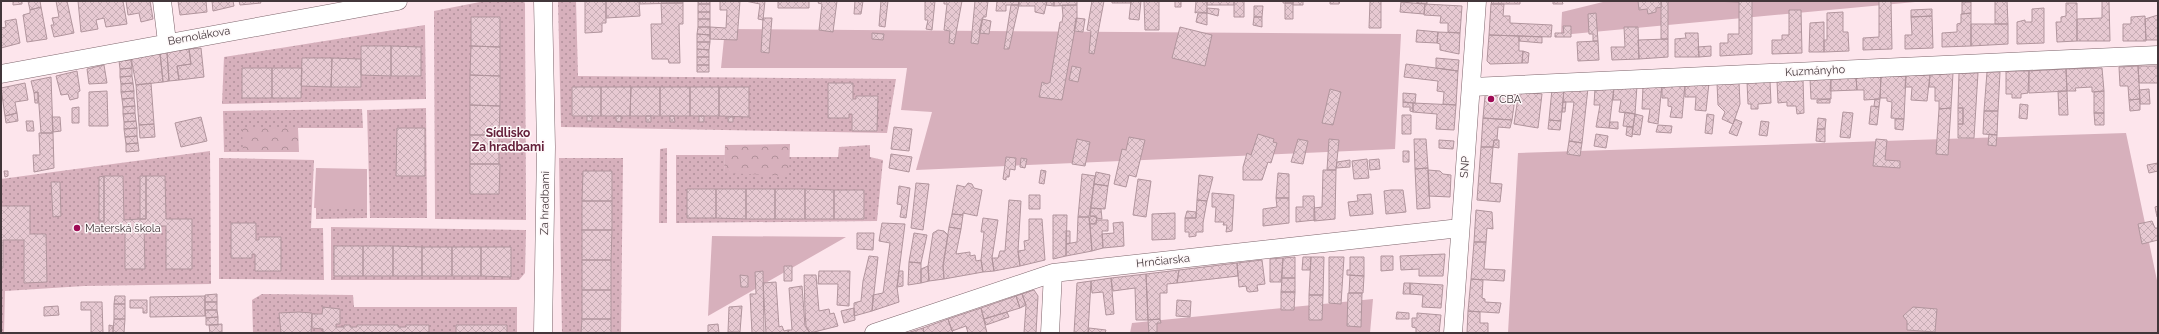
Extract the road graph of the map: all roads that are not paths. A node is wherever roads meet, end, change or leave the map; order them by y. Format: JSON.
{"nodes":[{"id":1,"x":162,"y":1,"type":"edge"},
{"id":2,"x":398,"y":1,"type":"edge"},
{"id":3,"x":543,"y":1,"type":"edge"},
{"id":4,"x":1477,"y":1,"type":"edge"},
{"id":5,"x":167,"y":42,"type":"junction"},
{"id":6,"x":2158,"y":55,"type":"edge"},
{"id":7,"x":1,"y":74,"type":"edge"},
{"id":8,"x":1472,"y":87,"type":"junction"},
{"id":9,"x":1460,"y":228,"type":"junction"},
{"id":10,"x":1053,"y":273,"type":"junction"},
{"id":11,"x":543,"y":333,"type":"edge"},
{"id":12,"x":874,"y":333,"type":"edge"},
{"id":13,"x":1050,"y":333,"type":"edge"},
{"id":14,"x":1453,"y":333,"type":"edge"}],
"edges":[{"from":1,"to":5,"type":"street"},
{"from":2,"to":5,"type":"street","name":"Bernolákova"},
{"from":3,"to":11,"type":"street","name":"Za hradbami"},
{"from":4,"to":8,"type":"street","name":"SNP"},
{"from":5,"to":7,"type":"street","name":"Bernolákova"},
{"from":6,"to":8,"type":"street","name":"Kuzmányho"},
{"from":8,"to":9,"type":"street","name":"SNP"},
{"from":9,"to":10,"type":"street","name":"Hrnčiarska"},
{"from":9,"to":14,"type":"street","name":"SNP"},
{"from":10,"to":12,"type":"street","name":"Hrnčiarska"},
{"from":10,"to":13,"type":"street"}]}
